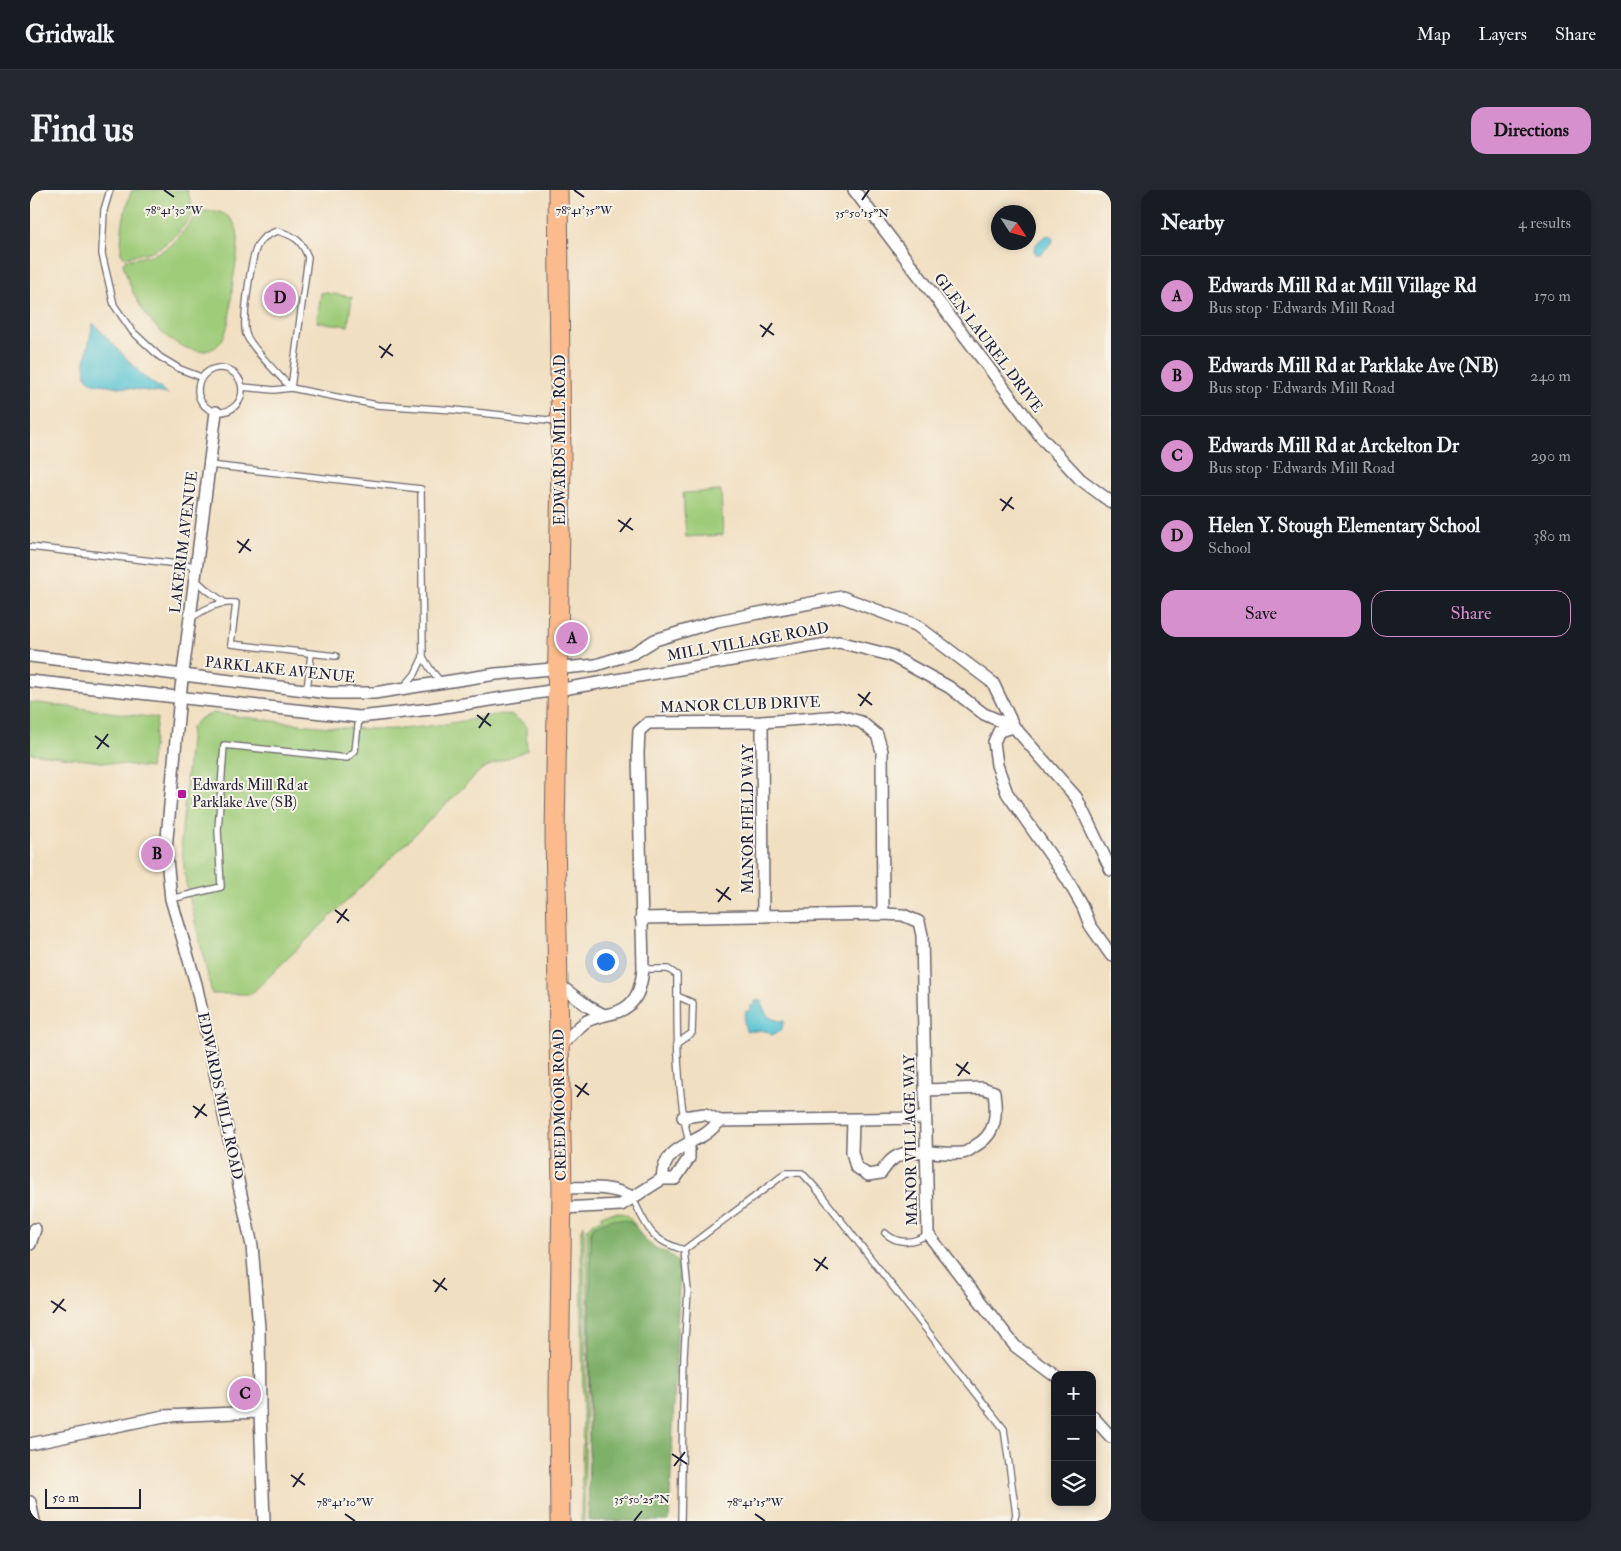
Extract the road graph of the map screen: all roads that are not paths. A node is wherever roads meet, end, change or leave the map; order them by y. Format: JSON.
{"nodes":[{"id":1,"x":110,"y":190,"type":"edge"},
{"id":2,"x":558,"y":190,"type":"edge"},
{"id":3,"x":854,"y":190,"type":"edge"},
{"id":4,"x":201,"y":377,"type":"junction"},
{"id":5,"x":242,"y":387,"type":"junction"},
{"id":6,"x":291,"y":388,"type":"junction"},
{"id":7,"x":216,"y":412,"type":"junction"},
{"id":8,"x":561,"y":421,"type":"junction"},
{"id":9,"x":209,"y":465,"type":"junction"},
{"id":10,"x":1111,"y":502,"type":"edge"},
{"id":11,"x":30,"y":547,"type":"edge"},
{"id":12,"x":196,"y":566,"type":"junction"},
{"id":13,"x":195,"y":579,"type":"junction"},
{"id":14,"x":224,"y":602,"type":"junction"},
{"id":15,"x":190,"y":619,"type":"junction"},
{"id":16,"x":311,"y":654,"type":"junction"},
{"id":17,"x":30,"y":656,"type":"edge"},
{"id":18,"x":336,"y":656,"type":"dead end"},
{"id":19,"x":424,"y":657,"type":"junction"},
{"id":20,"x":557,"y":667,"type":"junction"},
{"id":21,"x":183,"y":675,"type":"junction"},
{"id":22,"x":30,"y":681,"type":"edge"},
{"id":23,"x":441,"y":682,"type":"junction"},
{"id":24,"x":404,"y":688,"type":"junction"},
{"id":25,"x":307,"y":690,"type":"junction"},
{"id":26,"x":557,"y":690,"type":"junction"},
{"id":27,"x":180,"y":696,"type":"junction"},
{"id":28,"x":359,"y":717,"type":"junction"},
{"id":29,"x":762,"y":722,"type":"junction"},
{"id":30,"x":1014,"y":727,"type":"junction"},
{"id":31,"x":1111,"y":870,"type":"edge"},
{"id":32,"x":171,"y":899,"type":"junction"},
{"id":33,"x":883,"y":914,"type":"junction"},
{"id":34,"x":764,"y":916,"type":"junction"},
{"id":35,"x":641,"y":918,"type":"junction"},
{"id":36,"x":1111,"y":955,"type":"edge"},
{"id":37,"x":644,"y":969,"type":"junction"},
{"id":38,"x":558,"y":984,"type":"junction"},
{"id":39,"x":677,"y":996,"type":"junction"},
{"id":40,"x":604,"y":1014,"type":"junction"},
{"id":41,"x":677,"y":1043,"type":"junction"},
{"id":42,"x":559,"y":1048,"type":"junction"},
{"id":43,"x":925,"y":1090,"type":"junction"},
{"id":44,"x":683,"y":1117,"type":"junction"},
{"id":45,"x":924,"y":1118,"type":"junction"},
{"id":46,"x":853,"y":1120,"type":"junction"},
{"id":47,"x":720,"y":1121,"type":"junction"},
{"id":48,"x":689,"y":1143,"type":"junction"},
{"id":49,"x":925,"y":1152,"type":"junction"},
{"id":50,"x":562,"y":1188,"type":"junction"},
{"id":51,"x":632,"y":1196,"type":"junction"},
{"id":52,"x":562,"y":1208,"type":"junction"},
{"id":53,"x":35,"y":1229,"type":"dead end"},
{"id":54,"x":885,"y":1233,"type":"dead end"},
{"id":55,"x":928,"y":1234,"type":"junction"},
{"id":56,"x":30,"y":1244,"type":"edge"},
{"id":57,"x":684,"y":1250,"type":"junction"},
{"id":58,"x":1051,"y":1373,"type":"edge"},
{"id":59,"x":260,"y":1412,"type":"junction"},
{"id":60,"x":1096,"y":1420,"type":"edge"},
{"id":61,"x":1111,"y":1437,"type":"edge"},
{"id":62,"x":30,"y":1444,"type":"edge"},
{"id":63,"x":30,"y":1502,"type":"edge"},
{"id":64,"x":34,"y":1521,"type":"edge"},
{"id":65,"x":264,"y":1521,"type":"edge"},
{"id":66,"x":560,"y":1521,"type":"edge"},
{"id":67,"x":681,"y":1521,"type":"edge"},
{"id":68,"x":1014,"y":1521,"type":"edge"}],
"edges":[{"from":1,"to":4,"type":"lane"},
{"from":2,"to":8,"type":"main road","name":"EDWARDS MILL ROAD"},
{"from":3,"to":10,"type":"street","name":"GLEN LAUREL DRIVE"},
{"from":4,"to":5,"type":"lane"},
{"from":4,"to":7,"type":"lane"},
{"from":5,"to":6,"type":"lane"},
{"from":5,"to":7,"type":"lane"},
{"from":6,"to":6,"type":"lane"},
{"from":6,"to":8,"type":"lane"},
{"from":7,"to":9,"type":"street","name":"LAKERIM AVENUE"},
{"from":8,"to":20,"type":"main road","name":"EDWARDS MILL ROAD"},
{"from":9,"to":12,"type":"street","name":"LAKERIM AVENUE"},
{"from":9,"to":19,"type":"lane"},
{"from":11,"to":12,"type":"lane"},
{"from":12,"to":13,"type":"street","name":"LAKERIM AVENUE"},
{"from":13,"to":14,"type":"lane"},
{"from":13,"to":15,"type":"street","name":"LAKERIM AVENUE"},
{"from":14,"to":15,"type":"lane"},
{"from":14,"to":16,"type":"lane"},
{"from":15,"to":21,"type":"street","name":"LAKERIM AVENUE"},
{"from":16,"to":18,"type":"lane"},
{"from":16,"to":25,"type":"lane"},
{"from":17,"to":21,"type":"street","name":"PARKLAKE AVENUE"},
{"from":19,"to":23,"type":"lane"},
{"from":19,"to":24,"type":"lane"},
{"from":20,"to":23,"type":"street","name":"PARKLAKE AVENUE"},
{"from":20,"to":26,"type":"main road","name":"EDWARDS MILL ROAD"},
{"from":20,"to":30,"type":"street","name":"MILL VILLAGE ROAD"},
{"from":21,"to":25,"type":"street","name":"PARKLAKE AVENUE"},
{"from":21,"to":27,"type":"street","name":"EDWARDS MILL ROAD"},
{"from":22,"to":27,"type":"street"},
{"from":23,"to":24,"type":"street","name":"PARKLAKE AVENUE"},
{"from":24,"to":25,"type":"street","name":"PARKLAKE AVENUE"},
{"from":26,"to":28,"type":"street"},
{"from":26,"to":30,"type":"street","name":"MILL VILLAGE ROAD"},
{"from":26,"to":38,"type":"main road","name":"CREEDMOOR ROAD"},
{"from":27,"to":28,"type":"street"},
{"from":27,"to":32,"type":"street","name":"EDWARDS MILL ROAD"},
{"from":28,"to":32,"type":"lane"},
{"from":29,"to":33,"type":"street","name":"MANOR CLUB DRIVE"},
{"from":29,"to":34,"type":"street","name":"MANOR FIELD WAY"},
{"from":29,"to":35,"type":"street","name":"MANOR CLUB DRIVE"},
{"from":30,"to":31,"type":"street","name":"MILL VILLAGE ROAD"},
{"from":30,"to":36,"type":"street"},
{"from":32,"to":59,"type":"street","name":"EDWARDS MILL ROAD"},
{"from":33,"to":34,"type":"street"},
{"from":33,"to":43,"type":"street","name":"MANOR VILLAGE WAY"},
{"from":34,"to":35,"type":"street"},
{"from":35,"to":37,"type":"street","name":"MANOR CLUB DRIVE"},
{"from":37,"to":39,"type":"lane"},
{"from":37,"to":40,"type":"street","name":"MANOR CLUB DRIVE"},
{"from":38,"to":40,"type":"street"},
{"from":38,"to":42,"type":"main road","name":"CREEDMOOR ROAD"},
{"from":39,"to":41,"type":"lane"},
{"from":39,"to":41,"type":"lane"},
{"from":40,"to":42,"type":"street","name":"MANOR CLUB DRIVE"},
{"from":41,"to":44,"type":"lane"},
{"from":42,"to":50,"type":"main road","name":"CREEDMOOR ROAD"},
{"from":43,"to":45,"type":"street","name":"MANOR VILLAGE WAY"},
{"from":43,"to":49,"type":"street"},
{"from":44,"to":47,"type":"street"},
{"from":44,"to":48,"type":"lane"},
{"from":45,"to":46,"type":"street"},
{"from":45,"to":49,"type":"street","name":"MANOR VILLAGE WAY"},
{"from":46,"to":47,"type":"street"},
{"from":46,"to":49,"type":"street"},
{"from":47,"to":48,"type":"street"},
{"from":48,"to":51,"type":"street"},
{"from":49,"to":55,"type":"street","name":"MANOR VILLAGE WAY"},
{"from":50,"to":51,"type":"street"},
{"from":50,"to":52,"type":"main road","name":"CREEDMOOR ROAD"},
{"from":51,"to":52,"type":"street"},
{"from":51,"to":57,"type":"lane"},
{"from":52,"to":66,"type":"main road","name":"CREEDMOOR ROAD"},
{"from":53,"to":56,"type":"street"},
{"from":54,"to":55,"type":"lane"},
{"from":55,"to":58,"type":"street","name":"MANOR VILLAGE WAY"},
{"from":57,"to":67,"type":"lane"},
{"from":57,"to":68,"type":"lane"},
{"from":59,"to":62,"type":"street"},
{"from":59,"to":65,"type":"street","name":"EDWARDS MILL ROAD"},
{"from":60,"to":61,"type":"street"},
{"from":63,"to":64,"type":"street"}]}
